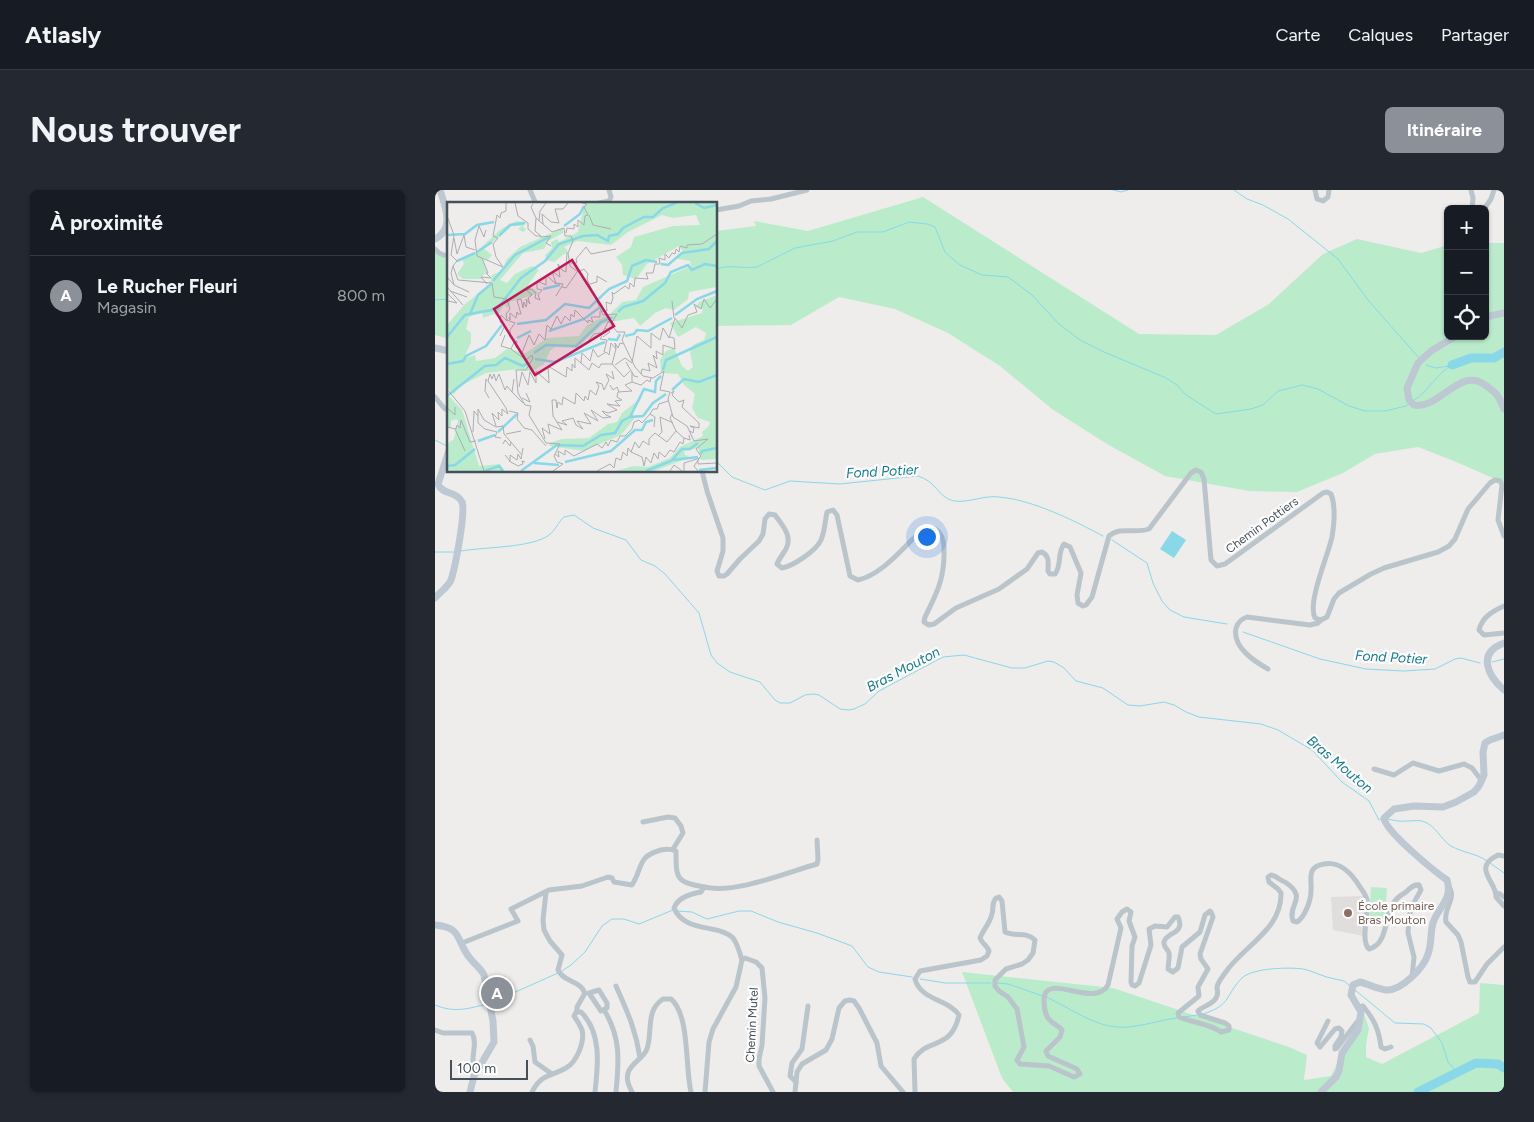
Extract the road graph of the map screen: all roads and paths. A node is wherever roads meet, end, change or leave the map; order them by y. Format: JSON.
{"nodes":[{"id":1,"x":439,"y":190,"type":"edge"},
{"id":2,"x":529,"y":190,"type":"edge"},
{"id":3,"x":609,"y":190,"type":"edge"},
{"id":4,"x":807,"y":190,"type":"edge"},
{"id":5,"x":1315,"y":190,"type":"edge"},
{"id":6,"x":1329,"y":190,"type":"edge"},
{"id":7,"x":1471,"y":190,"type":"edge"},
{"id":8,"x":1494,"y":190,"type":"edge"},
{"id":9,"x":535,"y":202,"type":"edge"},
{"id":10,"x":611,"y":202,"type":"edge"},
{"id":11,"x":1472,"y":205,"type":"edge"},
{"id":12,"x":1487,"y":205,"type":"edge"},
{"id":13,"x":717,"y":210,"type":"edge"},
{"id":14,"x":435,"y":239,"type":"edge"},
{"id":15,"x":435,"y":249,"type":"edge"},
{"id":16,"x":447,"y":256,"type":"edge"},
{"id":17,"x":1504,"y":313,"type":"edge"},
{"id":18,"x":1489,"y":317,"type":"edge"},
{"id":19,"x":1449,"y":340,"type":"edge"},
{"id":20,"x":435,"y":397,"type":"edge"},
{"id":21,"x":1504,"y":409,"type":"edge"},
{"id":22,"x":447,"y":410,"type":"edge"},
{"id":23,"x":447,"y":456,"type":"edge"},
{"id":24,"x":702,"y":472,"type":"edge"},
{"id":25,"x":1504,"y":536,"type":"edge"},
{"id":26,"x":435,"y":598,"type":"edge"},
{"id":27,"x":1504,"y":606,"type":"edge"},
{"id":28,"x":1321,"y":620,"type":"junction"},
{"id":29,"x":1504,"y":633,"type":"edge"},
{"id":30,"x":1504,"y":643,"type":"edge"},
{"id":31,"x":1268,"y":669,"type":"dead end"},
{"id":32,"x":1504,"y":690,"type":"edge"},
{"id":33,"x":1504,"y":735,"type":"edge"},
{"id":34,"x":1374,"y":770,"type":"dead end"},
{"id":35,"x":1482,"y":781,"type":"junction"},
{"id":36,"x":643,"y":822,"type":"dead end"},
{"id":37,"x":817,"y":840,"type":"dead end"},
{"id":38,"x":673,"y":849,"type":"junction"},
{"id":39,"x":1501,"y":856,"type":"edge"},
{"id":40,"x":1448,"y":885,"type":"junction"},
{"id":41,"x":704,"y":887,"type":"junction"},
{"id":42,"x":546,"y":892,"type":"junction"},
{"id":43,"x":1496,"y":893,"type":"junction"},
{"id":44,"x":1504,"y":897,"type":"edge"},
{"id":45,"x":1504,"y":906,"type":"edge"},
{"id":46,"x":435,"y":924,"type":"edge"},
{"id":47,"x":463,"y":943,"type":"junction"},
{"id":48,"x":1504,"y":947,"type":"edge"},
{"id":49,"x":742,"y":960,"type":"junction"},
{"id":50,"x":1412,"y":977,"type":"junction"},
{"id":51,"x":616,"y":986,"type":"dead end"},
{"id":52,"x":808,"y":1006,"type":"dead end"},
{"id":53,"x":1359,"y":1007,"type":"junction"},
{"id":54,"x":604,"y":1010,"type":"dead end"},
{"id":55,"x":577,"y":1012,"type":"junction"},
{"id":56,"x":1328,"y":1021,"type":"dead end"},
{"id":57,"x":1360,"y":1023,"type":"junction"},
{"id":58,"x":435,"y":1030,"type":"edge"},
{"id":59,"x":530,"y":1040,"type":"dead end"},
{"id":60,"x":1391,"y":1047,"type":"dead end"},
{"id":61,"x":640,"y":1058,"type":"junction"},
{"id":62,"x":476,"y":1072,"type":"junction"},
{"id":63,"x":552,"y":1074,"type":"junction"},
{"id":64,"x":795,"y":1082,"type":"junction"},
{"id":65,"x":470,"y":1092,"type":"edge"},
{"id":66,"x":532,"y":1092,"type":"edge"},
{"id":67,"x":595,"y":1092,"type":"edge"},
{"id":68,"x":616,"y":1092,"type":"edge"},
{"id":69,"x":632,"y":1092,"type":"edge"},
{"id":70,"x":691,"y":1092,"type":"edge"},
{"id":71,"x":705,"y":1092,"type":"edge"},
{"id":72,"x":773,"y":1092,"type":"edge"},
{"id":73,"x":795,"y":1092,"type":"edge"},
{"id":74,"x":903,"y":1092,"type":"edge"},
{"id":75,"x":915,"y":1092,"type":"edge"},
{"id":76,"x":1321,"y":1092,"type":"edge"}],
"edges":[{"from":1,"to":14,"type":"main road"},
{"from":2,"to":9,"type":"street"},
{"from":3,"to":10,"type":"street"},
{"from":4,"to":13,"type":"street"},
{"from":5,"to":6,"type":"street"},
{"from":7,"to":11,"type":"street"},
{"from":8,"to":12,"type":"street"},
{"from":15,"to":16,"type":"street"},
{"from":17,"to":18,"type":"main road"},
{"from":19,"to":21,"type":"main road"},
{"from":20,"to":22,"type":"street"},
{"from":23,"to":26,"type":"main road"},
{"from":24,"to":28,"type":"street","name":"Chemin Pottiers"},
{"from":25,"to":28,"type":"street"},
{"from":27,"to":29,"type":"street"},
{"from":28,"to":31,"type":"street"},
{"from":30,"to":32,"type":"main road"},
{"from":33,"to":35,"type":"main road"},
{"from":34,"to":35,"type":"street"},
{"from":35,"to":40,"type":"main road"},
{"from":36,"to":38,"type":"street"},
{"from":37,"to":41,"type":"street"},
{"from":38,"to":41,"type":"street"},
{"from":38,"to":42,"type":"street"},
{"from":39,"to":43,"type":"street"},
{"from":40,"to":48,"type":"street"},
{"from":40,"to":50,"type":"main road"},
{"from":41,"to":49,"type":"street"},
{"from":42,"to":47,"type":"street"},
{"from":42,"to":55,"type":"street"},
{"from":43,"to":44,"type":"street"},
{"from":43,"to":45,"type":"street"},
{"from":46,"to":47,"type":"main road"},
{"from":47,"to":62,"type":"main road"},
{"from":49,"to":71,"type":"street","name":"Chemin Mutel"},
{"from":49,"to":72,"type":"street","name":"Chemin Mutel"},
{"from":50,"to":53,"type":"main road"},
{"from":50,"to":75,"type":"street"},
{"from":51,"to":61,"type":"street"},
{"from":52,"to":64,"type":"street"},
{"from":53,"to":57,"type":"main road"},
{"from":53,"to":60,"type":"street"},
{"from":54,"to":68,"type":"street"},
{"from":55,"to":63,"type":"street"},
{"from":55,"to":67,"type":"street"},
{"from":56,"to":57,"type":"street"},
{"from":57,"to":76,"type":"main road"},
{"from":58,"to":62,"type":"street"},
{"from":59,"to":63,"type":"street"},
{"from":61,"to":69,"type":"street"},
{"from":61,"to":70,"type":"street"},
{"from":62,"to":65,"type":"main road"},
{"from":63,"to":66,"type":"street"},
{"from":64,"to":73,"type":"street"},
{"from":64,"to":74,"type":"street"}]}
